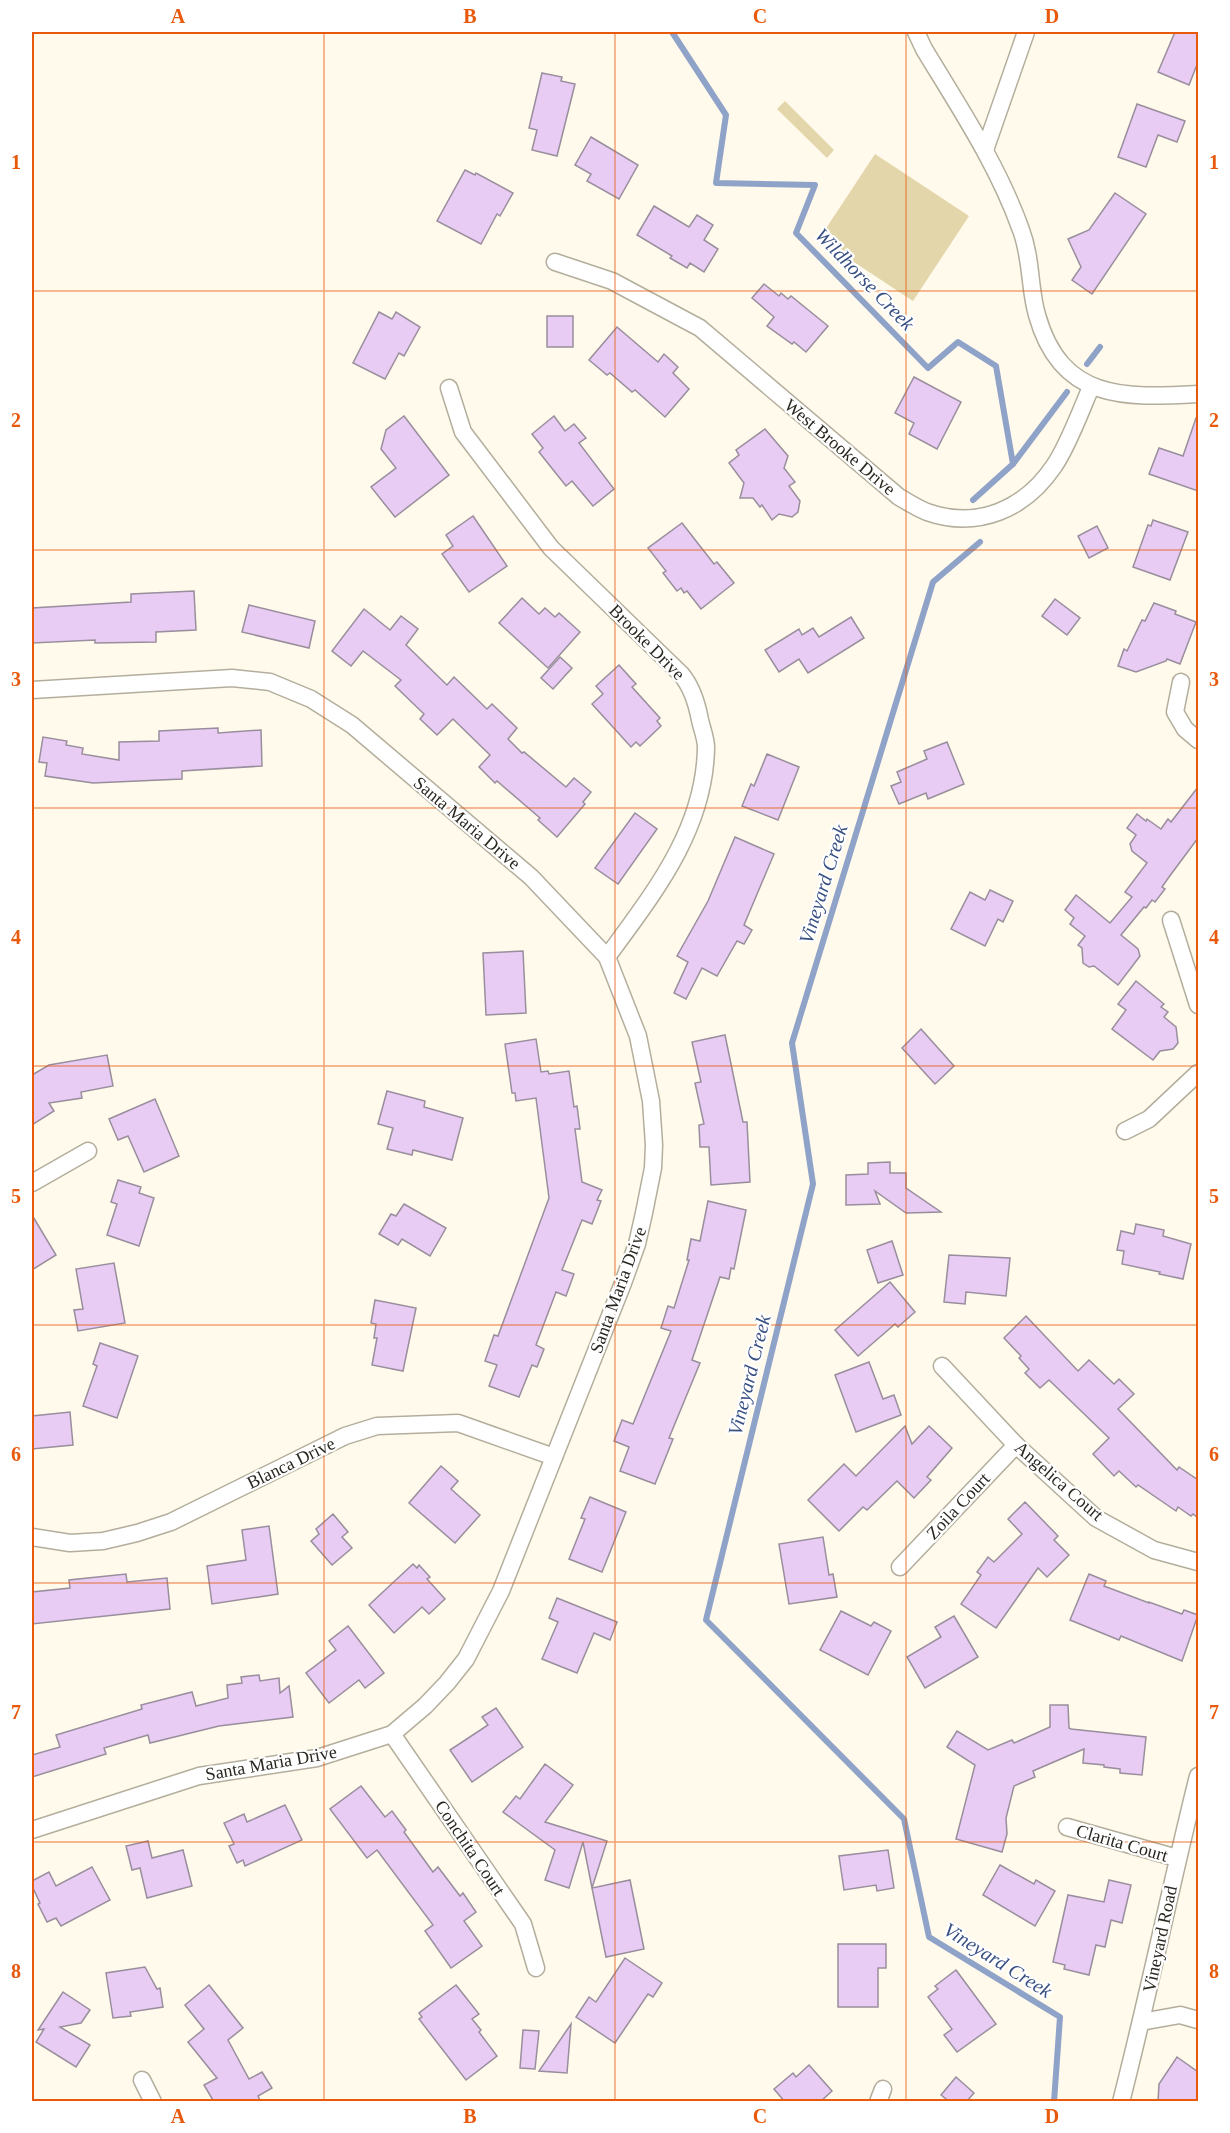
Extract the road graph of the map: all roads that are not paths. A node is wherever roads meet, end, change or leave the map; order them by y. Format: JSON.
{"nodes":[{"id":1,"x":916,"y":32,"type":"edge"},
{"id":2,"x":1026,"y":32,"type":"edge"},
{"id":3,"x":985,"y":150,"type":"junction"},
{"id":4,"x":555,"y":262,"type":"dead end"},
{"id":5,"x":1091,"y":387,"type":"junction"},
{"id":6,"x":449,"y":388,"type":"dead end"},
{"id":7,"x":1198,"y":394,"type":"edge"},
{"id":8,"x":1181,"y":682,"type":"dead end"},
{"id":9,"x":32,"y":690,"type":"edge"},
{"id":10,"x":1198,"y":740,"type":"edge"},
{"id":11,"x":1171,"y":920,"type":"dead end"},
{"id":12,"x":607,"y":957,"type":"junction"},
{"id":13,"x":1198,"y":1005,"type":"edge"},
{"id":14,"x":1198,"y":1073,"type":"edge"},
{"id":15,"x":1125,"y":1131,"type":"dead end"},
{"id":16,"x":88,"y":1151,"type":"dead end"},
{"id":17,"x":32,"y":1183,"type":"edge"},
{"id":18,"x":942,"y":1366,"type":"dead end"},
{"id":19,"x":1016,"y":1445,"type":"junction"},
{"id":20,"x":554,"y":1457,"type":"junction"},
{"id":21,"x":32,"y":1537,"type":"edge"},
{"id":22,"x":1198,"y":1562,"type":"edge"},
{"id":23,"x":900,"y":1567,"type":"dead end"},
{"id":24,"x":392,"y":1734,"type":"junction"},
{"id":25,"x":1198,"y":1776,"type":"edge"},
{"id":26,"x":1067,"y":1827,"type":"dead end"},
{"id":27,"x":32,"y":1830,"type":"edge"},
{"id":28,"x":1178,"y":1858,"type":"junction"},
{"id":29,"x":536,"y":1968,"type":"dead end"},
{"id":30,"x":1198,"y":2020,"type":"edge"},
{"id":31,"x":1141,"y":2022,"type":"junction"},
{"id":32,"x":142,"y":2080,"type":"dead end"},
{"id":33,"x":153,"y":2102,"type":"edge"},
{"id":34,"x":1121,"y":2102,"type":"edge"}],
"edges":[{"from":1,"to":3,"type":"street"},
{"from":2,"to":3,"type":"street"},
{"from":3,"to":5,"type":"street"},
{"from":4,"to":5,"type":"street","name":"West Brooke Drive"},
{"from":5,"to":7,"type":"street"},
{"from":6,"to":12,"type":"street","name":"Brooke Drive"},
{"from":8,"to":10,"type":"street"},
{"from":9,"to":12,"type":"street","name":"Santa Maria Drive"},
{"from":11,"to":13,"type":"street"},
{"from":12,"to":20,"type":"street","name":"Santa Maria Drive"},
{"from":14,"to":15,"type":"street"},
{"from":16,"to":17,"type":"street"},
{"from":18,"to":19,"type":"street","name":"Angelica Court"},
{"from":19,"to":22,"type":"street","name":"Angelica Court"},
{"from":19,"to":23,"type":"street","name":"Zoila Court"},
{"from":20,"to":21,"type":"street","name":"Blanca Drive"},
{"from":20,"to":24,"type":"street","name":"Santa Maria Drive"},
{"from":24,"to":27,"type":"street","name":"Santa Maria Drive"},
{"from":24,"to":29,"type":"street","name":"Conchita Court"},
{"from":25,"to":28,"type":"street","name":"Vineyard Road"},
{"from":26,"to":28,"type":"street","name":"Clarita Court"},
{"from":28,"to":31,"type":"street","name":"Vineyard Road"},
{"from":30,"to":31,"type":"street"},
{"from":31,"to":34,"type":"street","name":"Vineyard Road"},
{"from":32,"to":33,"type":"street"}]}
